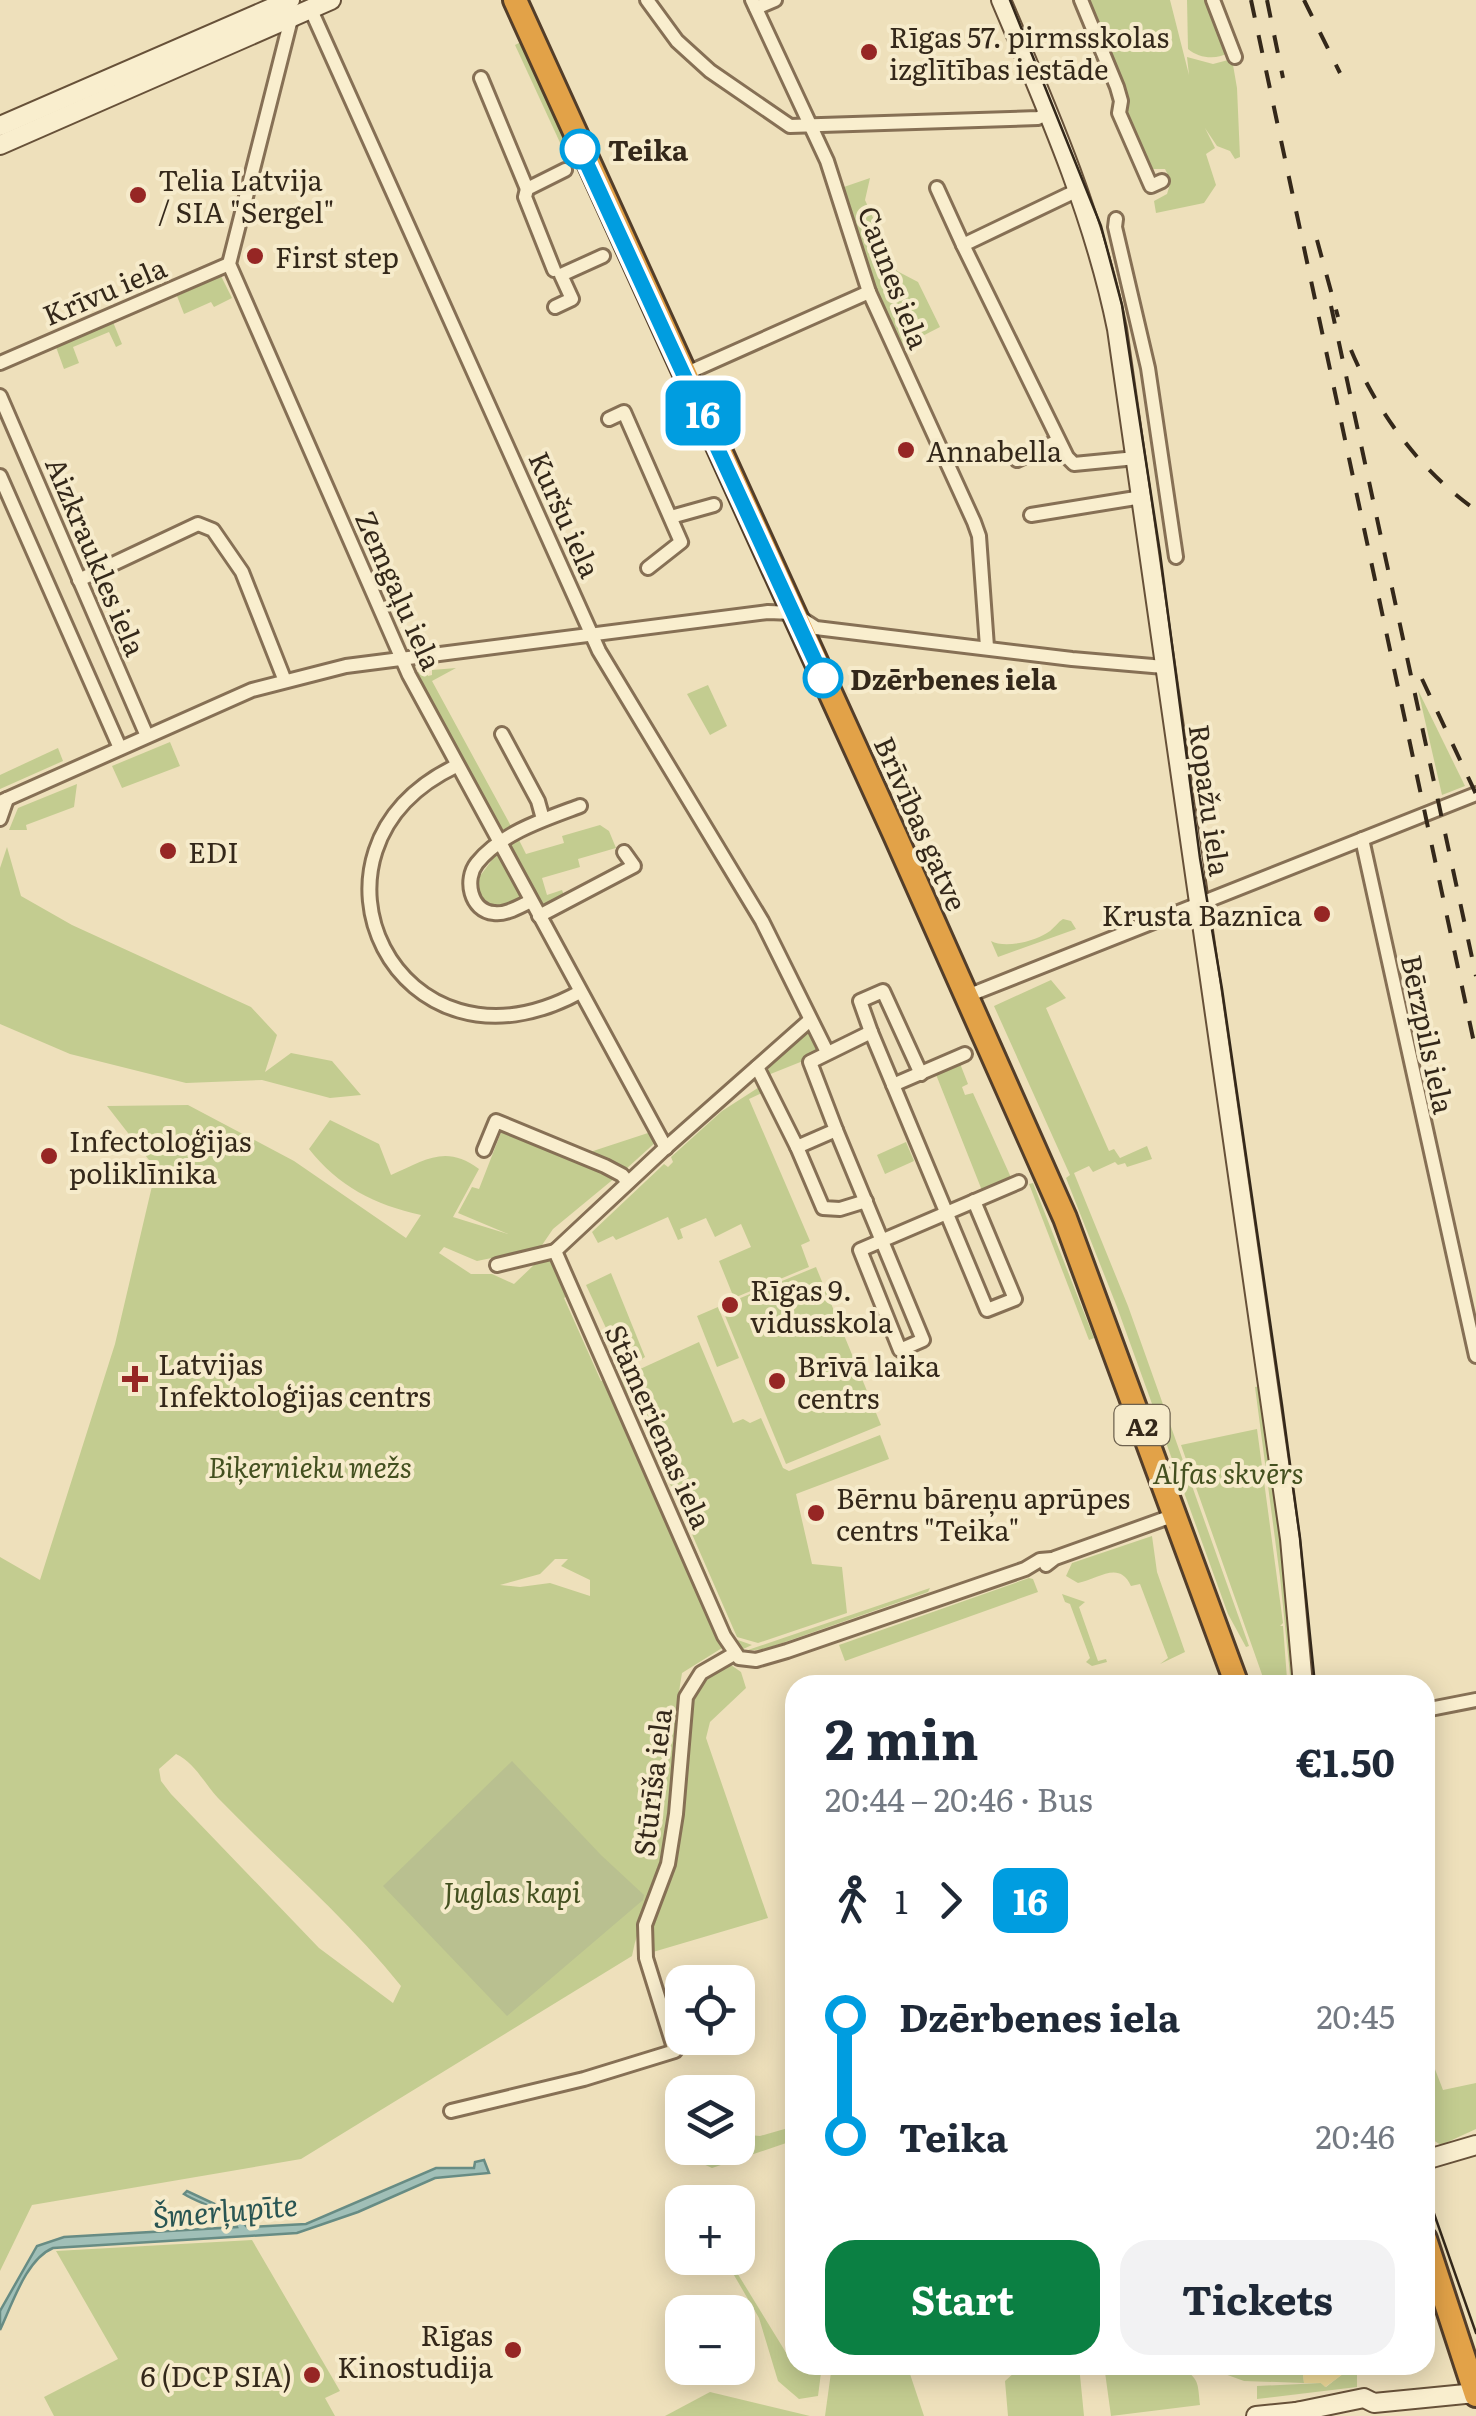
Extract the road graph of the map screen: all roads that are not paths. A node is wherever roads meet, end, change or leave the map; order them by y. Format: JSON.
{"nodes":[{"id":1,"x":331,"y":0,"type":"edge"},
{"id":2,"x":515,"y":0,"type":"edge"},
{"id":3,"x":648,"y":0,"type":"edge"},
{"id":4,"x":776,"y":0,"type":"edge"},
{"id":5,"x":1000,"y":0,"type":"edge"},
{"id":6,"x":1080,"y":0,"type":"edge"},
{"id":7,"x":1212,"y":0,"type":"edge"},
{"id":8,"x":754,"y":4,"type":"edge"},
{"id":9,"x":291,"y":10,"type":"edge"},
{"id":10,"x":312,"y":10,"type":"junction"},
{"id":11,"x":1234,"y":57,"type":"dead end"},
{"id":12,"x":481,"y":78,"type":"dead end"},
{"id":13,"x":1046,"y":114,"type":"junction"},
{"id":14,"x":0,"y":126,"type":"edge"},
{"id":15,"x":811,"y":126,"type":"junction"},
{"id":16,"x":0,"y":145,"type":"edge"},
{"id":17,"x":565,"y":170,"type":"dead end"},
{"id":18,"x":1162,"y":181,"type":"dead end"},
{"id":19,"x":527,"y":188,"type":"junction"},
{"id":20,"x":937,"y":188,"type":"dead end"},
{"id":21,"x":1078,"y":190,"type":"junction"},
{"id":22,"x":1116,"y":219,"type":"dead end"},
{"id":23,"x":963,"y":245,"type":"junction"},
{"id":24,"x":603,"y":256,"type":"dead end"},
{"id":25,"x":229,"y":264,"type":"junction"},
{"id":26,"x":554,"y":270,"type":"dead end"},
{"id":27,"x":868,"y":292,"type":"junction"},
{"id":28,"x":554,"y":307,"type":"dead end"},
{"id":29,"x":0,"y":362,"type":"edge"},
{"id":30,"x":685,"y":374,"type":"junction"},
{"id":31,"x":0,"y":396,"type":"edge"},
{"id":32,"x":609,"y":419,"type":"dead end"},
{"id":33,"x":1058,"y":440,"type":"junction"},
{"id":34,"x":1136,"y":458,"type":"junction"},
{"id":35,"x":1017,"y":460,"type":"dead end"},
{"id":36,"x":0,"y":476,"type":"edge"},
{"id":37,"x":1142,"y":497,"type":"junction"},
{"id":38,"x":714,"y":505,"type":"dead end"},
{"id":39,"x":1031,"y":515,"type":"dead end"},
{"id":40,"x":671,"y":517,"type":"junction"},
{"id":41,"x":1151,"y":554,"type":"junction"},
{"id":42,"x":648,"y":568,"type":"dead end"},
{"id":43,"x":80,"y":580,"type":"junction"},
{"id":44,"x":793,"y":613,"type":"junction"},
{"id":45,"x":592,"y":635,"type":"junction"},
{"id":46,"x":987,"y":647,"type":"junction"},
{"id":47,"x":402,"y":660,"type":"junction"},
{"id":48,"x":1164,"y":666,"type":"junction"},
{"id":49,"x":285,"y":681,"type":"junction"},
{"id":50,"x":502,"y":734,"type":"dead end"},
{"id":51,"x":147,"y":736,"type":"junction"},
{"id":52,"x":120,"y":748,"type":"junction"},
{"id":53,"x":456,"y":766,"type":"junction"},
{"id":54,"x":1476,"y":794,"type":"edge"},
{"id":55,"x":4,"y":800,"type":"edge"},
{"id":56,"x":580,"y":806,"type":"dead end"},
{"id":57,"x":0,"y":819,"type":"edge"},
{"id":58,"x":543,"y":820,"type":"junction"},
{"id":59,"x":1362,"y":840,"type":"junction"},
{"id":60,"x":498,"y":844,"type":"junction"},
{"id":61,"x":624,"y":852,"type":"dead end"},
{"id":62,"x":531,"y":901,"type":"junction"},
{"id":63,"x":1198,"y":906,"type":"junction"},
{"id":64,"x":539,"y":916,"type":"junction"},
{"id":65,"x":580,"y":992,"type":"junction"},
{"id":66,"x":966,"y":996,"type":"junction"},
{"id":67,"x":810,"y":1020,"type":"junction"},
{"id":68,"x":872,"y":1032,"type":"junction"},
{"id":69,"x":827,"y":1052,"type":"junction"},
{"id":70,"x":965,"y":1054,"type":"dead end"},
{"id":71,"x":758,"y":1067,"type":"junction"},
{"id":72,"x":921,"y":1074,"type":"junction"},
{"id":73,"x":893,"y":1086,"type":"junction"},
{"id":74,"x":836,"y":1130,"type":"junction"},
{"id":75,"x":797,"y":1146,"type":"junction"},
{"id":76,"x":666,"y":1148,"type":"junction"},
{"id":77,"x":484,"y":1150,"type":"dead end"},
{"id":78,"x":628,"y":1182,"type":"junction"},
{"id":79,"x":1020,"y":1182,"type":"dead end"},
{"id":80,"x":866,"y":1201,"type":"junction"},
{"id":81,"x":974,"y":1201,"type":"junction"},
{"id":82,"x":948,"y":1212,"type":"junction"},
{"id":83,"x":883,"y":1240,"type":"junction"},
{"id":84,"x":556,"y":1251,"type":"junction"},
{"id":85,"x":497,"y":1265,"type":"dead end"},
{"id":86,"x":1476,"y":1356,"type":"edge"},
{"id":87,"x":1175,"y":1515,"type":"junction"},
{"id":88,"x":734,"y":1654,"type":"junction"},
{"id":89,"x":1233,"y":1675,"type":"edge"},
{"id":90,"x":1302,"y":1675,"type":"edge"},
{"id":91,"x":1476,"y":1700,"type":"edge"},
{"id":92,"x":1435,"y":1708,"type":"edge"},
{"id":93,"x":451,"y":2111,"type":"dead end"},
{"id":94,"x":1476,"y":2145,"type":"edge"},
{"id":95,"x":1435,"y":2157,"type":"edge"},
{"id":96,"x":1435,"y":2269,"type":"edge"},
{"id":97,"x":1476,"y":2394,"type":"edge"},
{"id":98,"x":1381,"y":2407,"type":"edge"},
{"id":99,"x":1256,"y":2416,"type":"edge"}],
"edges":[{"from":1,"to":10,"type":"street"},
{"from":2,"to":30,"type":"highway","name":"Brīvības gatve","number":"A2"},
{"from":3,"to":15,"type":"street"},
{"from":4,"to":8,"type":"street"},
{"from":5,"to":13,"type":"street","name":"Ropažu iela"},
{"from":6,"to":18,"type":"street"},
{"from":7,"to":11,"type":"street"},
{"from":8,"to":15,"type":"street","name":"Caunes iela"},
{"from":9,"to":10,"type":"street"},
{"from":9,"to":14,"type":"street"},
{"from":9,"to":16,"type":"street"},
{"from":9,"to":25,"type":"street"},
{"from":10,"to":45,"type":"street","name":"Kuršu iela"},
{"from":12,"to":19,"type":"street"},
{"from":13,"to":15,"type":"street"},
{"from":13,"to":21,"type":"street","name":"Ropažu iela"},
{"from":15,"to":27,"type":"street","name":"Caunes iela"},
{"from":17,"to":19,"type":"street"},
{"from":19,"to":26,"type":"street"},
{"from":20,"to":23,"type":"street"},
{"from":21,"to":23,"type":"street"},
{"from":21,"to":34,"type":"street","name":"Ropažu iela"},
{"from":22,"to":41,"type":"street"},
{"from":23,"to":33,"type":"street"},
{"from":24,"to":28,"type":"street"},
{"from":25,"to":29,"type":"street","name":"Krīvu iela"},
{"from":25,"to":47,"type":"street","name":"Zemgaļu iela"},
{"from":27,"to":30,"type":"street"},
{"from":27,"to":46,"type":"street","name":"Caunes iela"},
{"from":30,"to":44,"type":"highway","name":"Brīvības gatve","number":"A2"},
{"from":31,"to":43,"type":"street","name":"Aizkraukles iela"},
{"from":32,"to":40,"type":"street"},
{"from":33,"to":34,"type":"street"},
{"from":33,"to":35,"type":"street"},
{"from":34,"to":37,"type":"street","name":"Ropažu iela"},
{"from":36,"to":52,"type":"street","name":"Aizkraukles iela"},
{"from":37,"to":39,"type":"street"},
{"from":37,"to":41,"type":"street","name":"Ropažu iela"},
{"from":38,"to":40,"type":"street"},
{"from":40,"to":42,"type":"street"},
{"from":41,"to":48,"type":"street","name":"Ropažu iela"},
{"from":43,"to":49,"type":"street"},
{"from":43,"to":51,"type":"street","name":"Aizkraukles iela"},
{"from":44,"to":45,"type":"street"},
{"from":44,"to":46,"type":"street"},
{"from":44,"to":66,"type":"highway","name":"Brīvības gatve","number":"A2"},
{"from":45,"to":47,"type":"street"},
{"from":45,"to":67,"type":"street","name":"Kuršu iela"},
{"from":46,"to":48,"type":"street"},
{"from":47,"to":49,"type":"street"},
{"from":47,"to":53,"type":"street","name":"Zemgaļu iela"},
{"from":48,"to":63,"type":"street","name":"Ropažu iela"},
{"from":49,"to":51,"type":"street"},
{"from":50,"to":58,"type":"street"},
{"from":51,"to":52,"type":"street"},
{"from":52,"to":55,"type":"street"},
{"from":53,"to":60,"type":"street","name":"Zemgaļu iela"},
{"from":53,"to":65,"type":"street"},
{"from":54,"to":59,"type":"street"},
{"from":55,"to":57,"type":"street"},
{"from":56,"to":58,"type":"street"},
{"from":58,"to":60,"type":"street"},
{"from":59,"to":63,"type":"street"},
{"from":59,"to":86,"type":"street","name":"Bērzpils iela"},
{"from":60,"to":62,"type":"street","name":"Zemgaļu iela"},
{"from":60,"to":62,"type":"street"},
{"from":61,"to":64,"type":"street"},
{"from":62,"to":64,"type":"street","name":"Zemgaļu iela"},
{"from":63,"to":66,"type":"street"},
{"from":63,"to":90,"type":"street","name":"Ropažu iela"},
{"from":64,"to":65,"type":"street","name":"Zemgaļu iela"},
{"from":65,"to":76,"type":"street","name":"Zemgaļu iela"},
{"from":66,"to":87,"type":"highway","name":"Brīvības gatve","number":"A2"},
{"from":67,"to":69,"type":"street","name":"Kuršu iela"},
{"from":67,"to":71,"type":"street"},
{"from":68,"to":69,"type":"street"},
{"from":68,"to":72,"type":"street"},
{"from":68,"to":73,"type":"street"},
{"from":69,"to":74,"type":"street"},
{"from":70,"to":72,"type":"street"},
{"from":71,"to":75,"type":"street"},
{"from":71,"to":76,"type":"street"},
{"from":72,"to":73,"type":"street"},
{"from":73,"to":82,"type":"street"},
{"from":74,"to":75,"type":"street"},
{"from":74,"to":80,"type":"street"},
{"from":75,"to":80,"type":"street"},
{"from":76,"to":78,"type":"street"},
{"from":77,"to":78,"type":"street"},
{"from":78,"to":84,"type":"street"},
{"from":79,"to":81,"type":"street"},
{"from":80,"to":83,"type":"street"},
{"from":81,"to":82,"type":"street"},
{"from":81,"to":82,"type":"street"},
{"from":82,"to":83,"type":"street"},
{"from":83,"to":83,"type":"street"},
{"from":84,"to":85,"type":"street"},
{"from":84,"to":88,"type":"street","name":"Stāmerienas iela"},
{"from":87,"to":88,"type":"street"},
{"from":87,"to":89,"type":"highway","name":"Brīvības gatve","number":"A2"},
{"from":88,"to":93,"type":"street","name":"Stūrīša iela"},
{"from":91,"to":92,"type":"street"},
{"from":94,"to":95,"type":"street"},
{"from":96,"to":97,"type":"highway"},
{"from":97,"to":98,"type":"street"},
{"from":98,"to":99,"type":"street"}]}
